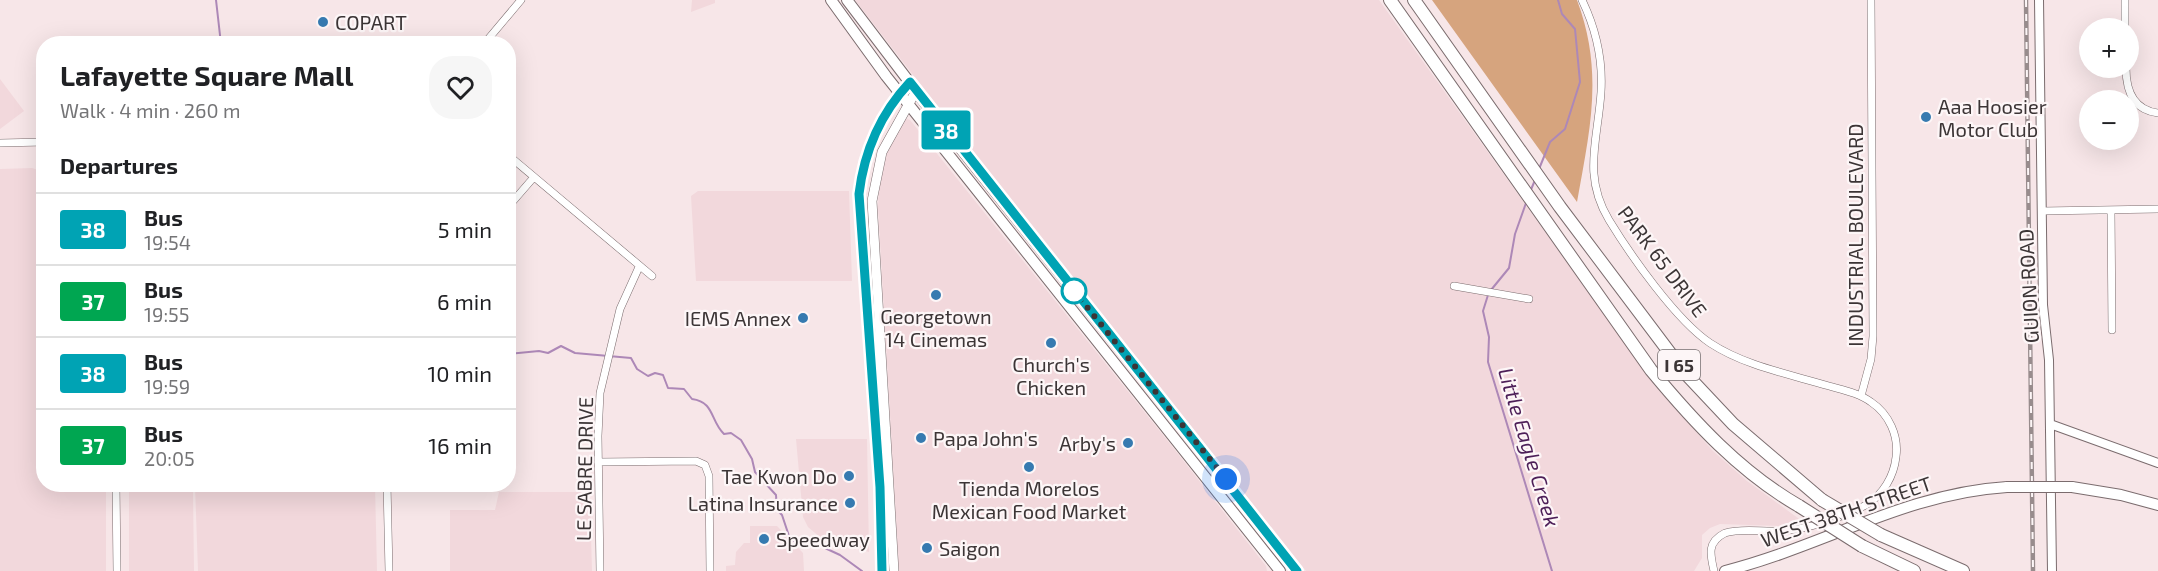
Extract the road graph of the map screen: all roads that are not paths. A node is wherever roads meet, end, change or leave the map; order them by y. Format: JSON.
{"nodes":[{"id":1,"x":521,"y":0,"type":"edge"},
{"id":2,"x":831,"y":0,"type":"edge"},
{"id":3,"x":847,"y":0,"type":"edge"},
{"id":4,"x":1390,"y":0,"type":"edge"},
{"id":5,"x":1414,"y":0,"type":"edge"},
{"id":6,"x":1582,"y":0,"type":"edge"},
{"id":7,"x":1870,"y":0,"type":"edge"},
{"id":8,"x":2039,"y":0,"type":"edge"},
{"id":9,"x":2125,"y":0,"type":"edge"},
{"id":10,"x":2125,"y":18,"type":"edge"},
{"id":11,"x":491,"y":36,"type":"edge"},
{"id":12,"x":913,"y":87,"type":"junction"},
{"id":13,"x":900,"y":93,"type":"junction"},
{"id":14,"x":909,"y":104,"type":"junction"},
{"id":15,"x":2139,"y":106,"type":"edge"},
{"id":16,"x":2158,"y":113,"type":"edge"},
{"id":17,"x":36,"y":142,"type":"edge"},
{"id":18,"x":0,"y":143,"type":"edge"},
{"id":19,"x":516,"y":162,"type":"edge"},
{"id":20,"x":534,"y":177,"type":"junction"},
{"id":21,"x":516,"y":198,"type":"edge"},
{"id":22,"x":2158,"y":209,"type":"edge"},
{"id":23,"x":2111,"y":210,"type":"junction"},
{"id":24,"x":2042,"y":211,"type":"junction"},
{"id":25,"x":639,"y":267,"type":"junction"},
{"id":26,"x":652,"y":276,"type":"dead end"},
{"id":27,"x":1454,"y":286,"type":"dead end"},
{"id":28,"x":1529,"y":299,"type":"dead end"},
{"id":29,"x":2112,"y":330,"type":"dead end"},
{"id":30,"x":1861,"y":396,"type":"junction"},
{"id":31,"x":2050,"y":424,"type":"junction"},
{"id":32,"x":598,"y":462,"type":"junction"},
{"id":33,"x":2158,"y":462,"type":"edge"},
{"id":34,"x":116,"y":492,"type":"edge"},
{"id":35,"x":387,"y":492,"type":"edge"},
{"id":36,"x":2158,"y":505,"type":"edge"},
{"id":37,"x":1272,"y":566,"type":"edge"},
{"id":38,"x":117,"y":571,"type":"edge"},
{"id":39,"x":389,"y":571,"type":"edge"},
{"id":40,"x":600,"y":571,"type":"edge"},
{"id":41,"x":710,"y":571,"type":"edge"},
{"id":42,"x":882,"y":571,"type":"edge"},
{"id":43,"x":894,"y":571,"type":"edge"},
{"id":44,"x":1280,"y":571,"type":"edge"},
{"id":45,"x":1297,"y":571,"type":"edge"},
{"id":46,"x":1714,"y":571,"type":"edge"},
{"id":47,"x":1725,"y":571,"type":"edge"},
{"id":48,"x":1914,"y":571,"type":"edge"},
{"id":49,"x":1963,"y":571,"type":"edge"},
{"id":50,"x":2052,"y":571,"type":"edge"}],
"edges":[{"from":1,"to":11,"type":"street"},
{"from":2,"to":13,"type":"main road"},
{"from":3,"to":12,"type":"main road"},
{"from":4,"to":48,"type":"highway","number":"I 65","bridge":true},
{"from":5,"to":49,"type":"highway","number":"I 65","bridge":true},
{"from":6,"to":30,"type":"street","name":"PARK 65 DRIVE"},
{"from":7,"to":30,"type":"street","name":"INDUSTRIAL BOULEVARD"},
{"from":8,"to":24,"type":"street","name":"GUION ROAD"},
{"from":9,"to":10,"type":"street"},
{"from":12,"to":13,"type":"main road"},
{"from":12,"to":14,"type":"main road"},
{"from":12,"to":45,"type":"main road"},
{"from":13,"to":14,"type":"main road"},
{"from":13,"to":42,"type":"main road"},
{"from":14,"to":37,"type":"main road"},
{"from":14,"to":43,"type":"main road"},
{"from":15,"to":16,"type":"street"},
{"from":17,"to":18,"type":"street"},
{"from":19,"to":20,"type":"street"},
{"from":20,"to":21,"type":"street"},
{"from":20,"to":25,"type":"street"},
{"from":22,"to":23,"type":"street"},
{"from":23,"to":24,"type":"street"},
{"from":23,"to":29,"type":"street"},
{"from":24,"to":31,"type":"street","name":"GUION ROAD"},
{"from":25,"to":26,"type":"street"},
{"from":25,"to":32,"type":"street","name":"LE SABRE DRIVE"},
{"from":27,"to":28,"type":"street"},
{"from":30,"to":46,"type":"street"},
{"from":31,"to":33,"type":"street"},
{"from":31,"to":50,"type":"street","name":"GUION ROAD"},
{"from":32,"to":40,"type":"street","name":"LE SABRE DRIVE"},
{"from":32,"to":41,"type":"street"},
{"from":34,"to":38,"type":"street"},
{"from":35,"to":39,"type":"street"},
{"from":36,"to":47,"type":"main road","name":"WEST 38TH STREET","bridge":true},
{"from":37,"to":44,"type":"main road"}]}
